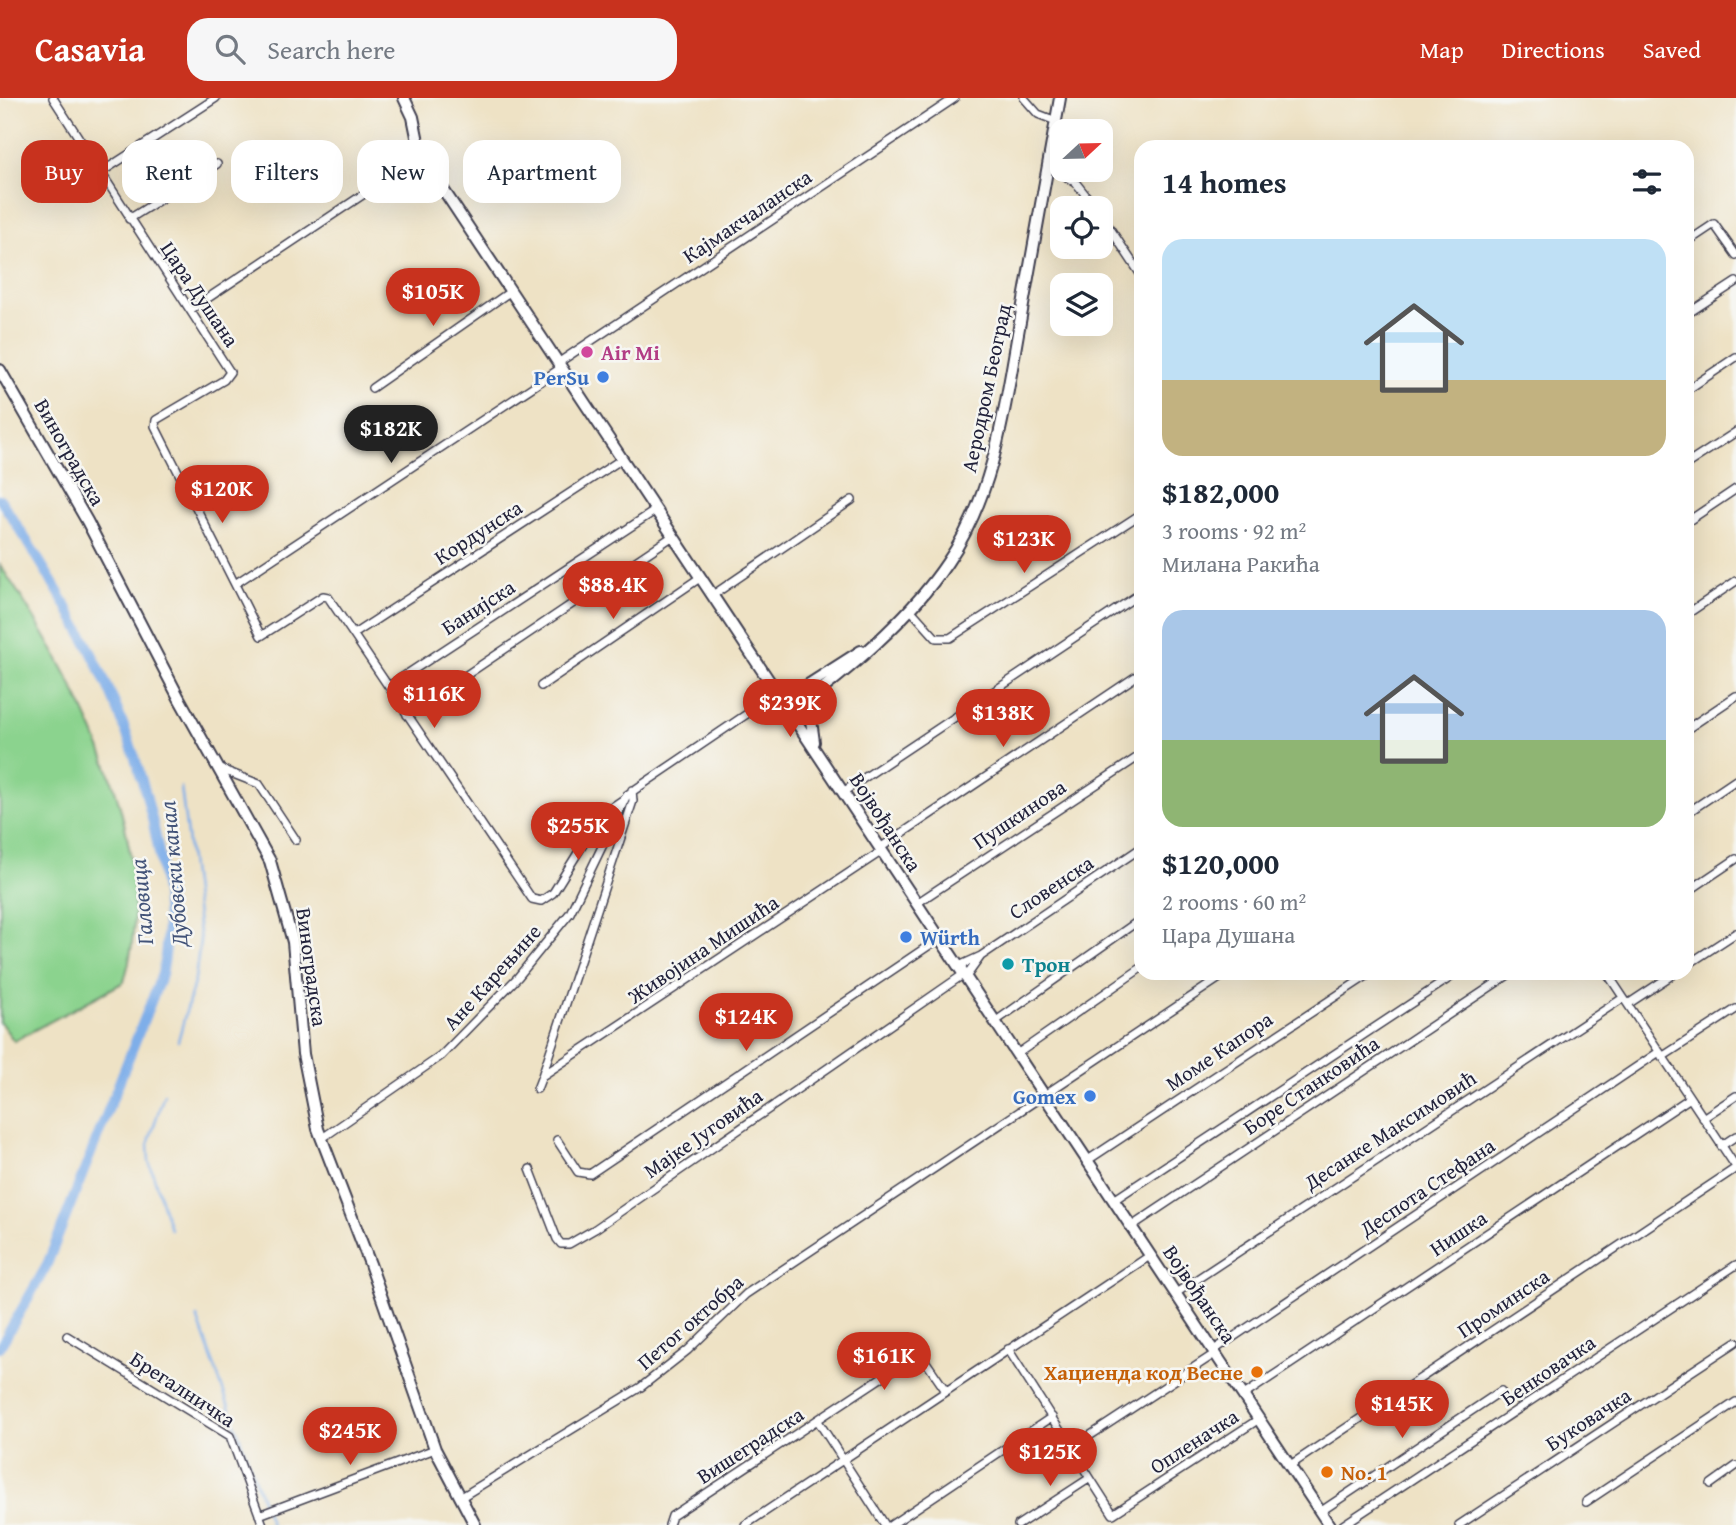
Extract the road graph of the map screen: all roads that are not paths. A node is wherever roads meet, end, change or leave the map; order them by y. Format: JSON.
{"nodes":[{"id":1,"x":53,"y":98,"type":"edge"},
{"id":2,"x":216,"y":98,"type":"edge"},
{"id":3,"x":404,"y":98,"type":"edge"},
{"id":4,"x":955,"y":98,"type":"edge"},
{"id":5,"x":1024,"y":98,"type":"edge"},
{"id":6,"x":1060,"y":98,"type":"edge"},
{"id":7,"x":1051,"y":119,"type":"edge"},
{"id":8,"x":1056,"y":119,"type":"edge"},
{"id":9,"x":79,"y":140,"type":"edge"},
{"id":10,"x":418,"y":140,"type":"edge"},
{"id":11,"x":1050,"y":154,"type":"edge"},
{"id":12,"x":1048,"y":165,"type":"junction"},
{"id":13,"x":108,"y":168,"type":"edge"},
{"id":14,"x":108,"y":186,"type":"edge"},
{"id":15,"x":1087,"y":196,"type":"edge"},
{"id":16,"x":449,"y":198,"type":"edge"},
{"id":17,"x":357,"y":199,"type":"edge"},
{"id":18,"x":155,"y":203,"type":"edge"},
{"id":19,"x":129,"y":219,"type":"junction"},
{"id":20,"x":1113,"y":233,"type":"edge"},
{"id":21,"x":1694,"y":237,"type":"edge"},
{"id":22,"x":1736,"y":255,"type":"edge"},
{"id":23,"x":1134,"y":264,"type":"edge"},
{"id":24,"x":1736,"y":282,"type":"edge"},
{"id":25,"x":511,"y":291,"type":"junction"},
{"id":26,"x":1694,"y":309,"type":"edge"},
{"id":27,"x":190,"y":310,"type":"junction"},
{"id":28,"x":1736,"y":357,"type":"edge"},
{"id":29,"x":560,"y":365,"type":"junction"},
{"id":30,"x":0,"y":370,"type":"edge"},
{"id":31,"x":1694,"y":385,"type":"edge"},
{"id":32,"x":372,"y":388,"type":"dead end"},
{"id":33,"x":1736,"y":432,"type":"edge"},
{"id":34,"x":622,"y":459,"type":"junction"},
{"id":35,"x":1694,"y":459,"type":"edge"},
{"id":36,"x":1736,"y":489,"type":"edge"},
{"id":37,"x":852,"y":500,"type":"dead end"},
{"id":38,"x":656,"y":510,"type":"junction"},
{"id":39,"x":1694,"y":517,"type":"edge"},
{"id":40,"x":1134,"y":519,"type":"edge"},
{"id":41,"x":673,"y":536,"type":"junction"},
{"id":42,"x":701,"y":577,"type":"junction"},
{"id":43,"x":1736,"y":581,"type":"edge"},
{"id":44,"x":235,"y":584,"type":"junction"},
{"id":45,"x":713,"y":595,"type":"junction"},
{"id":46,"x":1134,"y":598,"type":"edge"},
{"id":47,"x":910,"y":609,"type":"junction"},
{"id":48,"x":1694,"y":609,"type":"edge"},
{"id":49,"x":354,"y":634,"type":"junction"},
{"id":50,"x":867,"y":649,"type":"junction"},
{"id":51,"x":1134,"y":678,"type":"edge"},
{"id":52,"x":389,"y":687,"type":"junction"},
{"id":53,"x":541,"y":687,"type":"dead end"},
{"id":54,"x":816,"y":695,"type":"junction"},
{"id":55,"x":1736,"y":696,"type":"edge"},
{"id":56,"x":780,"y":697,"type":"junction"},
{"id":57,"x":791,"y":713,"type":"junction"},
{"id":58,"x":407,"y":715,"type":"junction"},
{"id":59,"x":1694,"y":724,"type":"edge"},
{"id":60,"x":815,"y":748,"type":"junction"},
{"id":61,"x":1134,"y":760,"type":"edge"},
{"id":62,"x":218,"y":768,"type":"junction"},
{"id":63,"x":1736,"y":780,"type":"edge"},
{"id":64,"x":632,"y":790,"type":"junction"},
{"id":65,"x":843,"y":792,"type":"junction"},
{"id":66,"x":624,"y":799,"type":"junction"},
{"id":67,"x":1694,"y":808,"type":"edge"},
{"id":68,"x":296,"y":840,"type":"dead end"},
{"id":69,"x":881,"y":850,"type":"junction"},
{"id":70,"x":1134,"y":853,"type":"edge"},
{"id":71,"x":1736,"y":859,"type":"edge"},
{"id":72,"x":1694,"y":887,"type":"edge"},
{"id":73,"x":917,"y":903,"type":"junction"},
{"id":74,"x":1134,"y":924,"type":"edge"},
{"id":75,"x":1736,"y":933,"type":"edge"},
{"id":76,"x":940,"y":938,"type":"junction"},
{"id":77,"x":981,"y":956,"type":"junction"},
{"id":78,"x":1694,"y":960,"type":"edge"},
{"id":79,"x":963,"y":972,"type":"junction"},
{"id":80,"x":1134,"y":973,"type":"edge"},
{"id":81,"x":1216,"y":980,"type":"edge"},
{"id":82,"x":1360,"y":980,"type":"edge"},
{"id":83,"x":1446,"y":980,"type":"edge"},
{"id":84,"x":1501,"y":980,"type":"edge"},
{"id":85,"x":1612,"y":980,"type":"edge"},
{"id":86,"x":1662,"y":980,"type":"edge"},
{"id":87,"x":1625,"y":1001,"type":"junction"},
{"id":88,"x":1736,"y":1009,"type":"edge"},
{"id":89,"x":996,"y":1021,"type":"junction"},
{"id":90,"x":1017,"y":1054,"type":"junction"},
{"id":91,"x":1661,"y":1055,"type":"junction"},
{"id":92,"x":542,"y":1076,"type":"junction"},
{"id":93,"x":537,"y":1089,"type":"dead end"},
{"id":94,"x":1044,"y":1095,"type":"junction"},
{"id":95,"x":1736,"y":1096,"type":"edge"},
{"id":96,"x":1690,"y":1098,"type":"junction"},
{"id":97,"x":1703,"y":1118,"type":"junction"},
{"id":98,"x":1736,"y":1136,"type":"edge"},
{"id":99,"x":321,"y":1139,"type":"junction"},
{"id":100,"x":557,"y":1140,"type":"dead end"},
{"id":101,"x":1721,"y":1146,"type":"junction"},
{"id":102,"x":1088,"y":1160,"type":"junction"},
{"id":103,"x":1736,"y":1168,"type":"edge"},
{"id":104,"x":530,"y":1169,"type":"dead end"},
{"id":105,"x":1114,"y":1200,"type":"junction"},
{"id":106,"x":1132,"y":1226,"type":"junction"},
{"id":107,"x":1151,"y":1255,"type":"junction"},
{"id":108,"x":1736,"y":1265,"type":"edge"},
{"id":109,"x":1176,"y":1293,"type":"junction"},
{"id":110,"x":67,"y":1336,"type":"dead end"},
{"id":111,"x":1736,"y":1342,"type":"edge"},
{"id":112,"x":1008,"y":1349,"type":"junction"},
{"id":113,"x":1215,"y":1352,"type":"junction"},
{"id":114,"x":946,"y":1391,"type":"junction"},
{"id":115,"x":1500,"y":1391,"type":"dead end"},
{"id":116,"x":1244,"y":1395,"type":"junction"},
{"id":117,"x":1736,"y":1402,"type":"edge"},
{"id":118,"x":1052,"y":1418,"type":"junction"},
{"id":119,"x":1259,"y":1419,"type":"junction"},
{"id":120,"x":818,"y":1421,"type":"junction"},
{"id":121,"x":1071,"y":1448,"type":"junction"},
{"id":122,"x":435,"y":1449,"type":"junction"},
{"id":123,"x":844,"y":1460,"type":"junction"},
{"id":124,"x":1289,"y":1466,"type":"junction"},
{"id":125,"x":1736,"y":1466,"type":"edge"},
{"id":126,"x":1090,"y":1478,"type":"junction"},
{"id":127,"x":1711,"y":1484,"type":"dead end"},
{"id":128,"x":460,"y":1498,"type":"junction"},
{"id":129,"x":1586,"y":1502,"type":"dead end"},
{"id":130,"x":1320,"y":1512,"type":"junction"},
{"id":131,"x":261,"y":1515,"type":"junction"},
{"id":132,"x":669,"y":1522,"type":"edge"},
{"id":133,"x":262,"y":1525,"type":"edge"},
{"id":134,"x":475,"y":1525,"type":"edge"},
{"id":135,"x":746,"y":1525,"type":"edge"},
{"id":136,"x":885,"y":1525,"type":"edge"},
{"id":137,"x":891,"y":1525,"type":"edge"},
{"id":138,"x":1018,"y":1525,"type":"edge"},
{"id":139,"x":1329,"y":1525,"type":"edge"},
{"id":140,"x":1343,"y":1525,"type":"edge"},
{"id":141,"x":1459,"y":1525,"type":"edge"}],
"edges":[{"from":1,"to":9,"type":"street","name":"Цара Душана"},
{"from":2,"to":13,"type":"street"},
{"from":3,"to":10,"type":"street","name":"Војвођанска"},
{"from":4,"to":29,"type":"street","name":"Кајмакчаланска"},
{"from":5,"to":7,"type":"street"},
{"from":6,"to":8,"type":"street","name":"Аеродром Београд"},
{"from":11,"to":12,"type":"street","name":"Аеродром Београд"},
{"from":12,"to":15,"type":"street"},
{"from":12,"to":47,"type":"street","name":"Аеродром Београд"},
{"from":14,"to":19,"type":"street","name":"Цара Душана"},
{"from":16,"to":25,"type":"street","name":"Војвођанска"},
{"from":17,"to":27,"type":"street"},
{"from":18,"to":19,"type":"street"},
{"from":19,"to":27,"type":"street","name":"Цара Душана"},
{"from":20,"to":23,"type":"street"},
{"from":21,"to":22,"type":"street"},
{"from":24,"to":26,"type":"street"},
{"from":25,"to":29,"type":"street","name":"Војвођанска"},
{"from":25,"to":32,"type":"street"},
{"from":27,"to":44,"type":"street","name":"Цара Душана"},
{"from":28,"to":31,"type":"street"},
{"from":29,"to":34,"type":"street","name":"Војвођанска"},
{"from":29,"to":44,"type":"street","name":"Кајмакчаланска"},
{"from":30,"to":62,"type":"street","name":"Виноградска"},
{"from":33,"to":35,"type":"street"},
{"from":34,"to":38,"type":"street","name":"Војвођанска"},
{"from":34,"to":49,"type":"street","name":"Кордунска"},
{"from":36,"to":39,"type":"street"},
{"from":37,"to":45,"type":"street"},
{"from":38,"to":41,"type":"street","name":"Војвођанска"},
{"from":38,"to":52,"type":"street","name":"Банијска"},
{"from":40,"to":47,"type":"street"},
{"from":41,"to":42,"type":"street","name":"Војвођанска"},
{"from":41,"to":58,"type":"street"},
{"from":42,"to":45,"type":"street","name":"Војвођанска"},
{"from":42,"to":53,"type":"street"},
{"from":43,"to":48,"type":"street"},
{"from":44,"to":49,"type":"street","name":"Цара Душана"},
{"from":45,"to":56,"type":"street","name":"Војвођанска"},
{"from":46,"to":65,"type":"street"},
{"from":47,"to":50,"type":"street","name":"Аеродром Београд"},
{"from":49,"to":52,"type":"street","name":"Цара Душана"},
{"from":50,"to":54,"type":"street","name":"Аеродром Београд"},
{"from":50,"to":56,"type":"street","name":"Аеродром Београд"},
{"from":51,"to":69,"type":"street","name":"Живојина Мишића"},
{"from":52,"to":58,"type":"street","name":"Цара Душана"},
{"from":54,"to":57,"type":"street","name":"Аеродром Београд"},
{"from":54,"to":60,"type":"street"},
{"from":55,"to":59,"type":"street"},
{"from":56,"to":57,"type":"street","name":"Војвођанска"},
{"from":56,"to":64,"type":"street","name":"Ане Карењине"},
{"from":57,"to":60,"type":"street","name":"Војвођанска"},
{"from":58,"to":66,"type":"street","name":"Цара Душана"},
{"from":60,"to":65,"type":"street","name":"Војвођанска"},
{"from":61,"to":73,"type":"street","name":"Пушкинова"},
{"from":62,"to":68,"type":"street"},
{"from":62,"to":99,"type":"street","name":"Виноградска"},
{"from":63,"to":67,"type":"street"},
{"from":64,"to":66,"type":"street","name":"Ане Карењине"},
{"from":64,"to":92,"type":"street"},
{"from":65,"to":69,"type":"street","name":"Војвођанска"},
{"from":66,"to":99,"type":"street","name":"Ане Карењине"},
{"from":69,"to":73,"type":"street","name":"Војвођанска"},
{"from":69,"to":92,"type":"street","name":"Живојина Мишића"},
{"from":70,"to":77,"type":"street","name":"Словенска"},
{"from":71,"to":72,"type":"street"},
{"from":73,"to":76,"type":"street","name":"Војвођанска"},
{"from":74,"to":89,"type":"street"},
{"from":75,"to":78,"type":"street"},
{"from":76,"to":79,"type":"street","name":"Војвођанска"},
{"from":76,"to":100,"type":"street"},
{"from":77,"to":79,"type":"street","name":"Словенска"},
{"from":77,"to":79,"type":"street","name":"Словенска"},
{"from":79,"to":89,"type":"street","name":"Војвођанска"},
{"from":79,"to":104,"type":"street","name":"Мајке Југовића"},
{"from":80,"to":90,"type":"street"},
{"from":81,"to":94,"type":"street","name":"Петог октобра"},
{"from":82,"to":102,"type":"street","name":"Моме Капора"},
{"from":83,"to":105,"type":"street"},
{"from":84,"to":106,"type":"street","name":"Боре Станковића"},
{"from":85,"to":87,"type":"street"},
{"from":86,"to":87,"type":"street","name":"Десанке Максимовић"},
{"from":87,"to":91,"type":"street"},
{"from":87,"to":109,"type":"street","name":"Десанке Максимовић"},
{"from":88,"to":91,"type":"street","name":"Деспота Стефана"},
{"from":89,"to":90,"type":"street","name":"Војвођанска"},
{"from":90,"to":94,"type":"street","name":"Војвођанска"},
{"from":91,"to":96,"type":"street"},
{"from":91,"to":113,"type":"street","name":"Деспота Стефана"},
{"from":92,"to":93,"type":"street"},
{"from":94,"to":102,"type":"street","name":"Војвођанска"},
{"from":94,"to":128,"type":"street","name":"Петог октобра"},
{"from":95,"to":97,"type":"street"},
{"from":96,"to":97,"type":"street"},
{"from":96,"to":116,"type":"street","name":"Нишка"},
{"from":97,"to":101,"type":"street"},
{"from":98,"to":101,"type":"street"},
{"from":99,"to":122,"type":"street","name":"Виноградска"},
{"from":101,"to":103,"type":"street"},
{"from":102,"to":105,"type":"street","name":"Војвођанска"},
{"from":103,"to":124,"type":"street","name":"Проминска"},
{"from":105,"to":106,"type":"street","name":"Војвођанска"},
{"from":106,"to":107,"type":"street","name":"Војвођанска"},
{"from":107,"to":109,"type":"street","name":"Војвођанска"},
{"from":107,"to":112,"type":"street"},
{"from":108,"to":140,"type":"street","name":"Бенковачка"},
{"from":109,"to":113,"type":"street","name":"Војвођанска"},
{"from":110,"to":131,"type":"street","name":"Брегалничка"},
{"from":111,"to":141,"type":"street","name":"Буковачка"},
{"from":112,"to":114,"type":"street"},
{"from":112,"to":118,"type":"street","name":"Опленачка"},
{"from":113,"to":116,"type":"street","name":"Војвођанска"},
{"from":113,"to":121,"type":"street","name":"Деспота Стефана"},
{"from":114,"to":120,"type":"street","name":"Вишеградска"},
{"from":114,"to":123,"type":"street"},
{"from":115,"to":130,"type":"street"},
{"from":116,"to":119,"type":"street","name":"Војвођанска"},
{"from":117,"to":129,"type":"street"},
{"from":118,"to":121,"type":"street","name":"Опленачка"},
{"from":118,"to":137,"type":"street"},
{"from":119,"to":124,"type":"street","name":"Војвођанска"},
{"from":119,"to":126,"type":"street","name":"Опленачка"},
{"from":120,"to":123,"type":"street"},
{"from":120,"to":132,"type":"street","name":"Вишеградска"},
{"from":121,"to":126,"type":"street","name":"Опленачка"},
{"from":122,"to":128,"type":"street","name":"Виноградска"},
{"from":122,"to":131,"type":"street"},
{"from":123,"to":135,"type":"street"},
{"from":123,"to":136,"type":"street"},
{"from":124,"to":130,"type":"street","name":"Војвођанска"},
{"from":125,"to":127,"type":"street"},
{"from":126,"to":138,"type":"street"},
{"from":128,"to":134,"type":"street","name":"Виноградска"},
{"from":130,"to":139,"type":"street","name":"Војвођанска"},
{"from":131,"to":133,"type":"street","name":"Брегалничка"}]}
